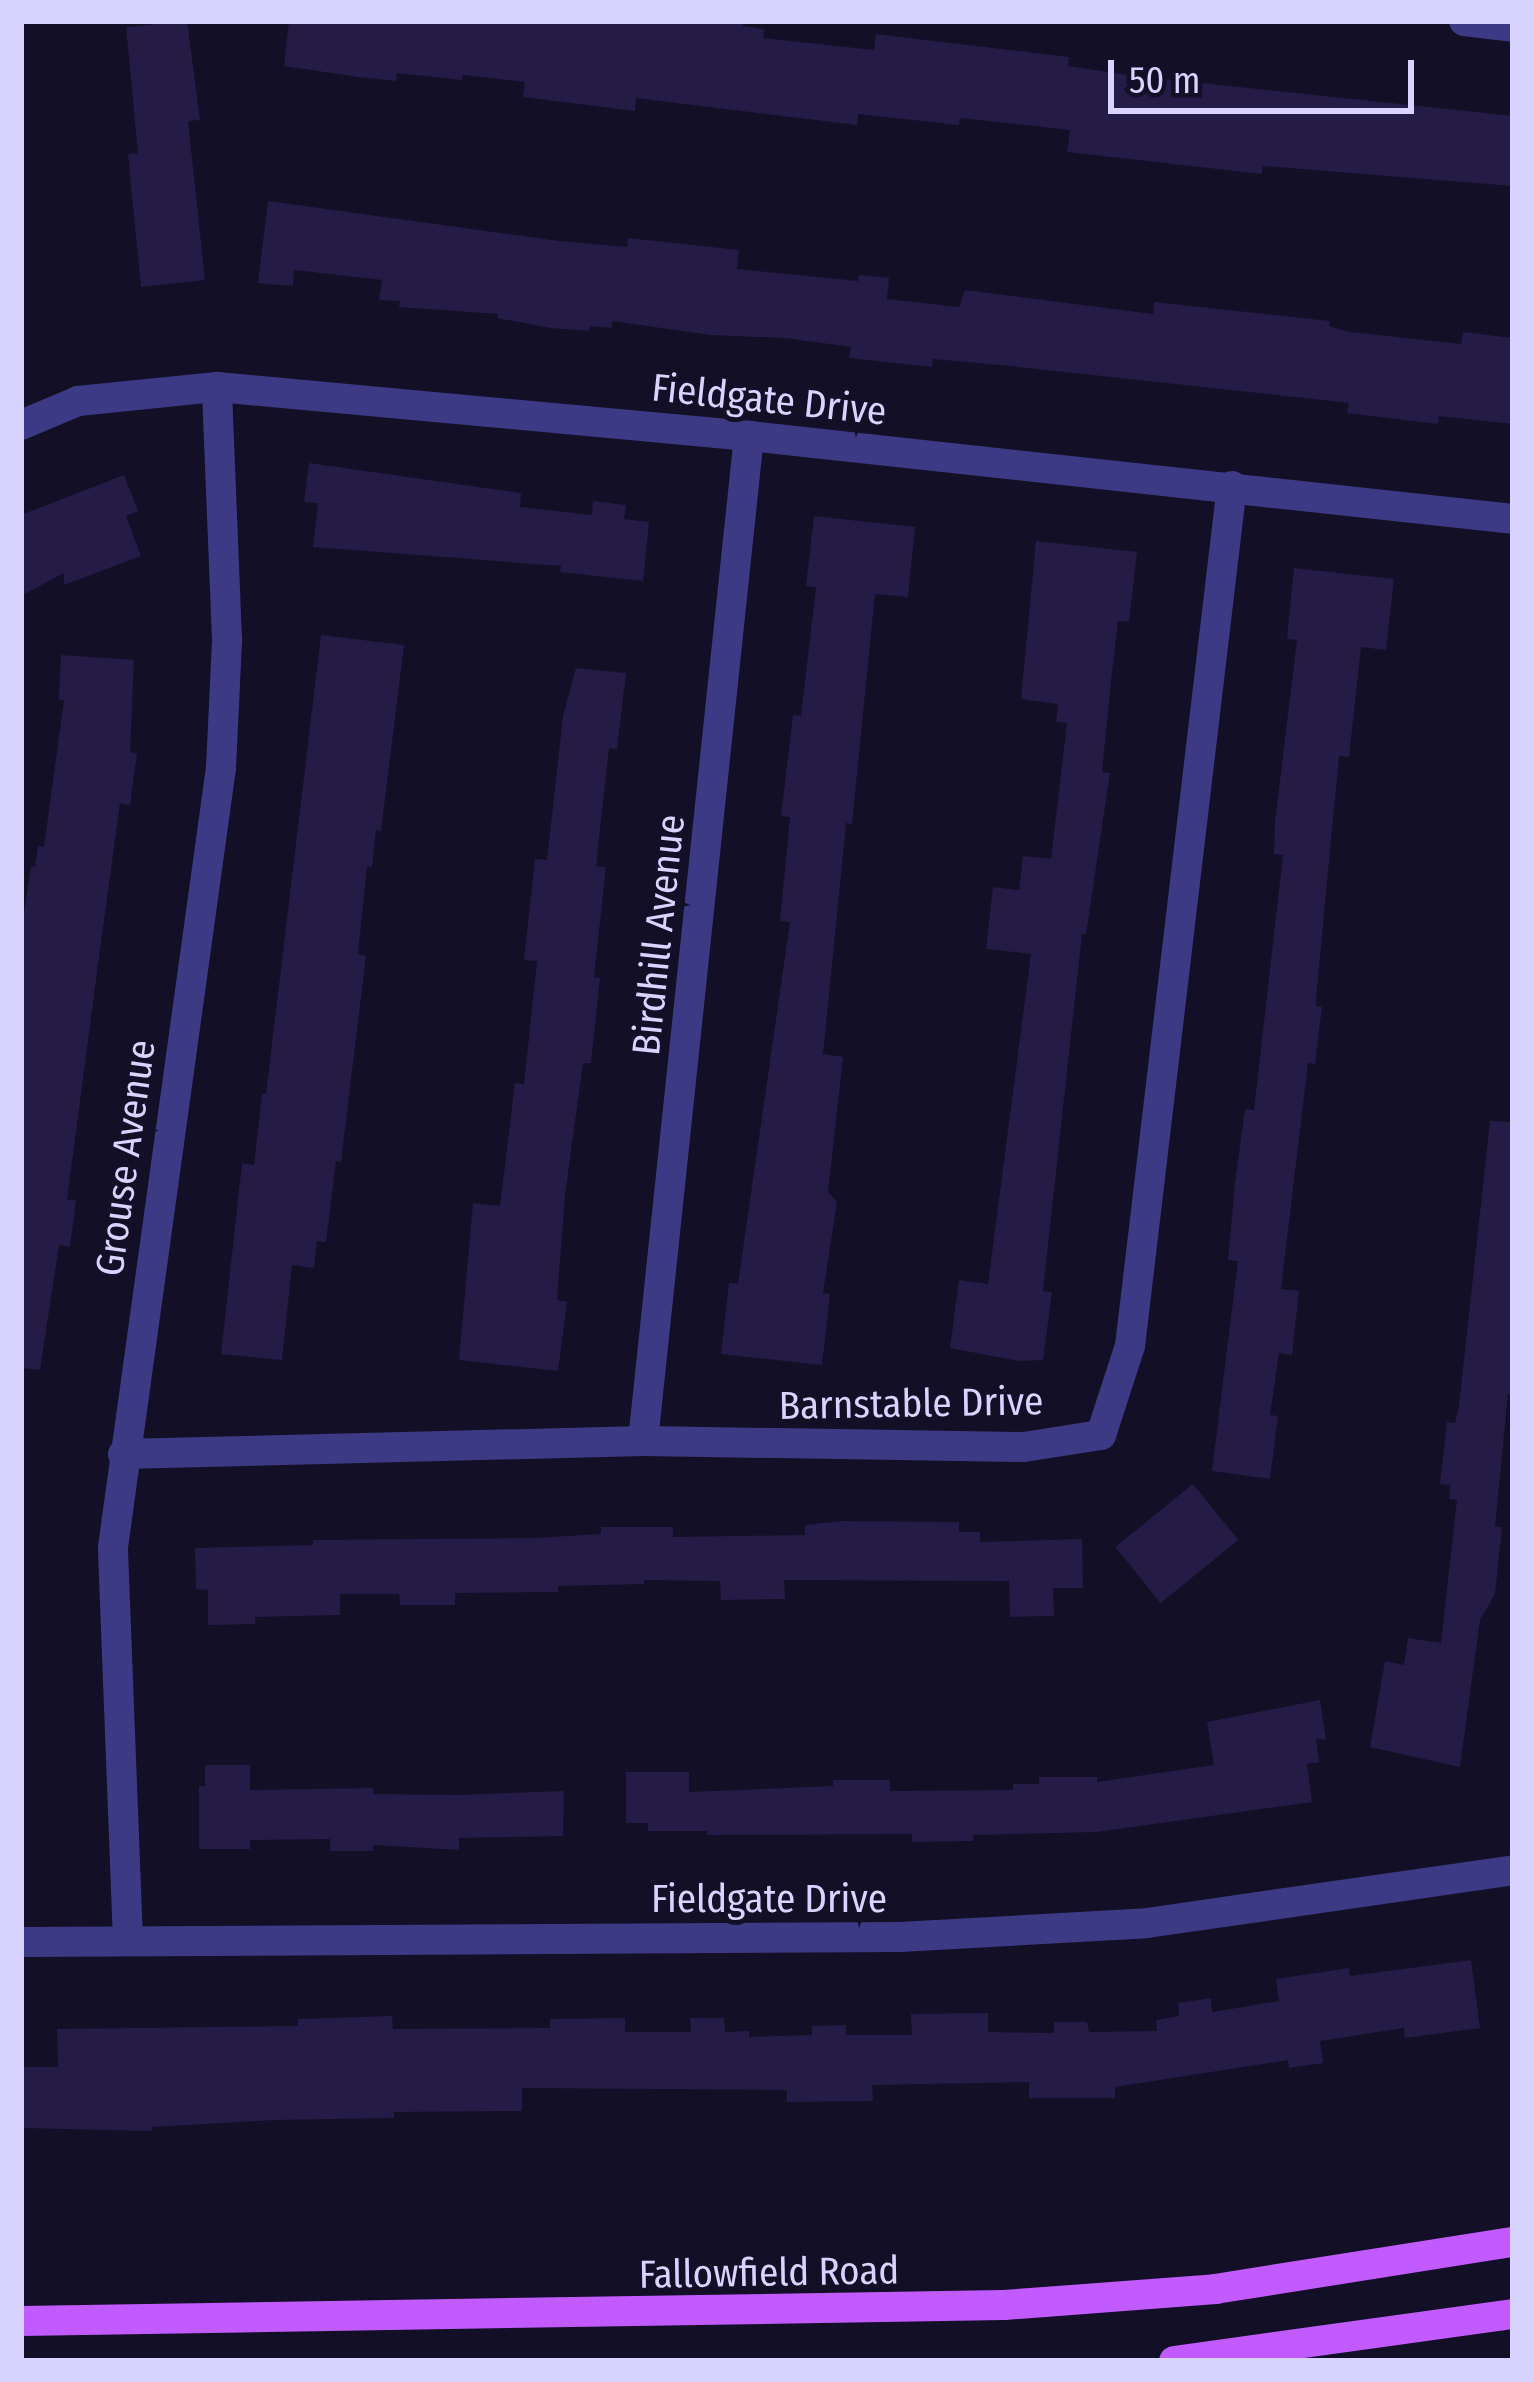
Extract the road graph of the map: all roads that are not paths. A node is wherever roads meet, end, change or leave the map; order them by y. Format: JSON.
{"nodes":[{"id":1,"x":1464,"y":21,"type":"edge"},
{"id":2,"x":1513,"y":27,"type":"edge"},
{"id":3,"x":217,"y":387,"type":"junction"},
{"id":4,"x":21,"y":424,"type":"edge"},
{"id":5,"x":749,"y":436,"type":"junction"},
{"id":6,"x":1232,"y":486,"type":"junction"},
{"id":7,"x":1513,"y":519,"type":"edge"},
{"id":8,"x":643,"y":1441,"type":"junction"},
{"id":9,"x":123,"y":1454,"type":"junction"},
{"id":10,"x":1513,"y":1870,"type":"edge"},
{"id":11,"x":128,"y":1941,"type":"junction"},
{"id":12,"x":21,"y":1942,"type":"edge"},
{"id":13,"x":1513,"y":2242,"type":"edge"},
{"id":14,"x":1513,"y":2314,"type":"edge"},
{"id":15,"x":21,"y":2321,"type":"edge"},
{"id":16,"x":1174,"y":2361,"type":"edge"}],
"edges":[{"from":1,"to":2,"type":"street"},
{"from":3,"to":4,"type":"street","name":"Fieldgate Drive"},
{"from":3,"to":5,"type":"street","name":"Fieldgate Drive"},
{"from":3,"to":9,"type":"street","name":"Grouse Avenue"},
{"from":5,"to":6,"type":"street","name":"Fieldgate Drive"},
{"from":5,"to":8,"type":"street","name":"Birdhill Avenue"},
{"from":6,"to":7,"type":"street","name":"Fieldgate Drive"},
{"from":6,"to":8,"type":"street","name":"Barnstable Drive"},
{"from":8,"to":9,"type":"street","name":"Barnstable Drive"},
{"from":9,"to":11,"type":"street","name":"Grouse Avenue"},
{"from":10,"to":11,"type":"street","name":"Fieldgate Drive"},
{"from":11,"to":12,"type":"street","name":"Fieldgate Drive"},
{"from":13,"to":15,"type":"main road","name":"Fallowfield Road"},
{"from":14,"to":16,"type":"main road"}]}
